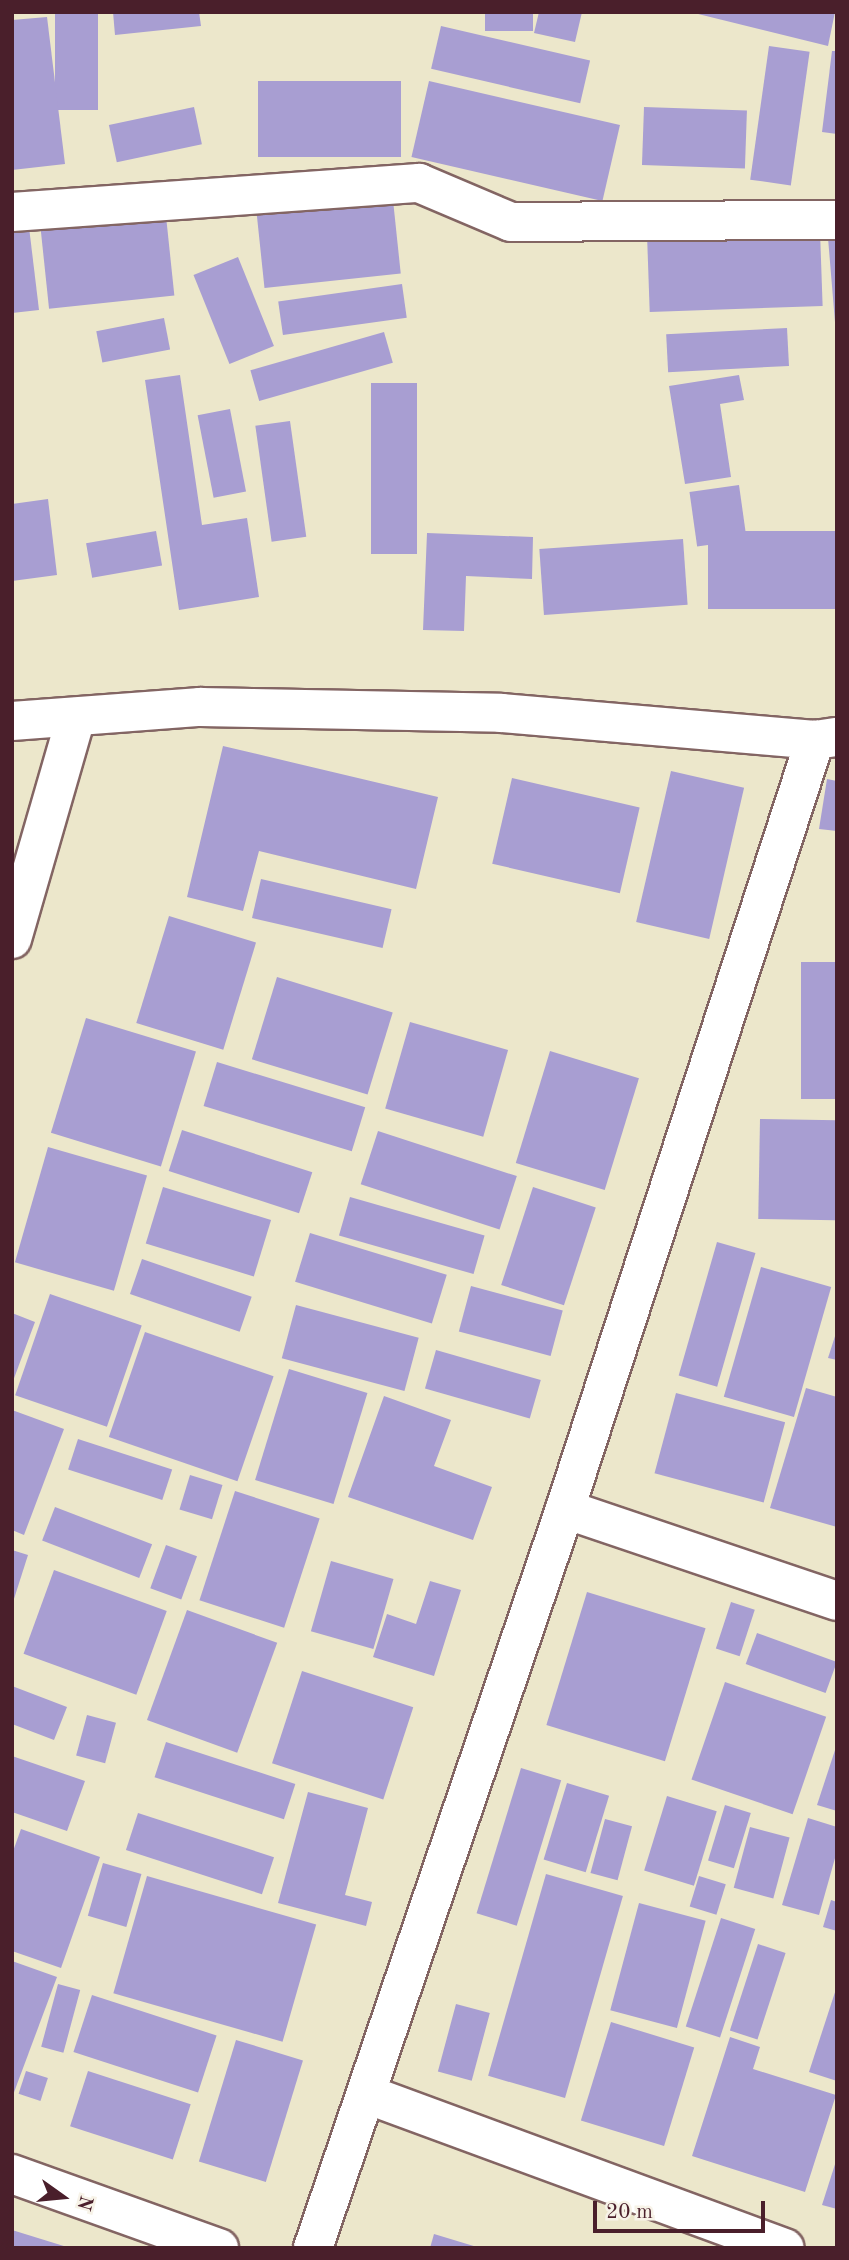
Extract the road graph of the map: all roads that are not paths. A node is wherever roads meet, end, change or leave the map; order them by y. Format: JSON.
{"nodes":[{"id":1,"x":12,"y":212,"type":"edge"},
{"id":2,"x":837,"y":220,"type":"edge"},
{"id":3,"x":76,"y":717,"type":"junction"},
{"id":4,"x":12,"y":721,"type":"edge"},
{"id":5,"x":826,"y":738,"type":"edge"},
{"id":6,"x":12,"y":939,"type":"edge"},
{"id":7,"x":565,"y":1509,"type":"junction"},
{"id":8,"x":837,"y":1601,"type":"edge"},
{"id":9,"x":366,"y":2094,"type":"junction"},
{"id":10,"x":12,"y":2174,"type":"edge"},
{"id":11,"x":219,"y":2248,"type":"edge"},
{"id":12,"x":313,"y":2248,"type":"edge"},
{"id":13,"x":785,"y":2248,"type":"edge"}],
"edges":[{"from":1,"to":2,"type":"street"},
{"from":3,"to":4,"type":"street"},
{"from":3,"to":5,"type":"street"},
{"from":3,"to":6,"type":"street"},
{"from":5,"to":7,"type":"street"},
{"from":7,"to":8,"type":"street"},
{"from":7,"to":9,"type":"street"},
{"from":9,"to":12,"type":"street"},
{"from":9,"to":13,"type":"street"},
{"from":10,"to":11,"type":"street"}]}
